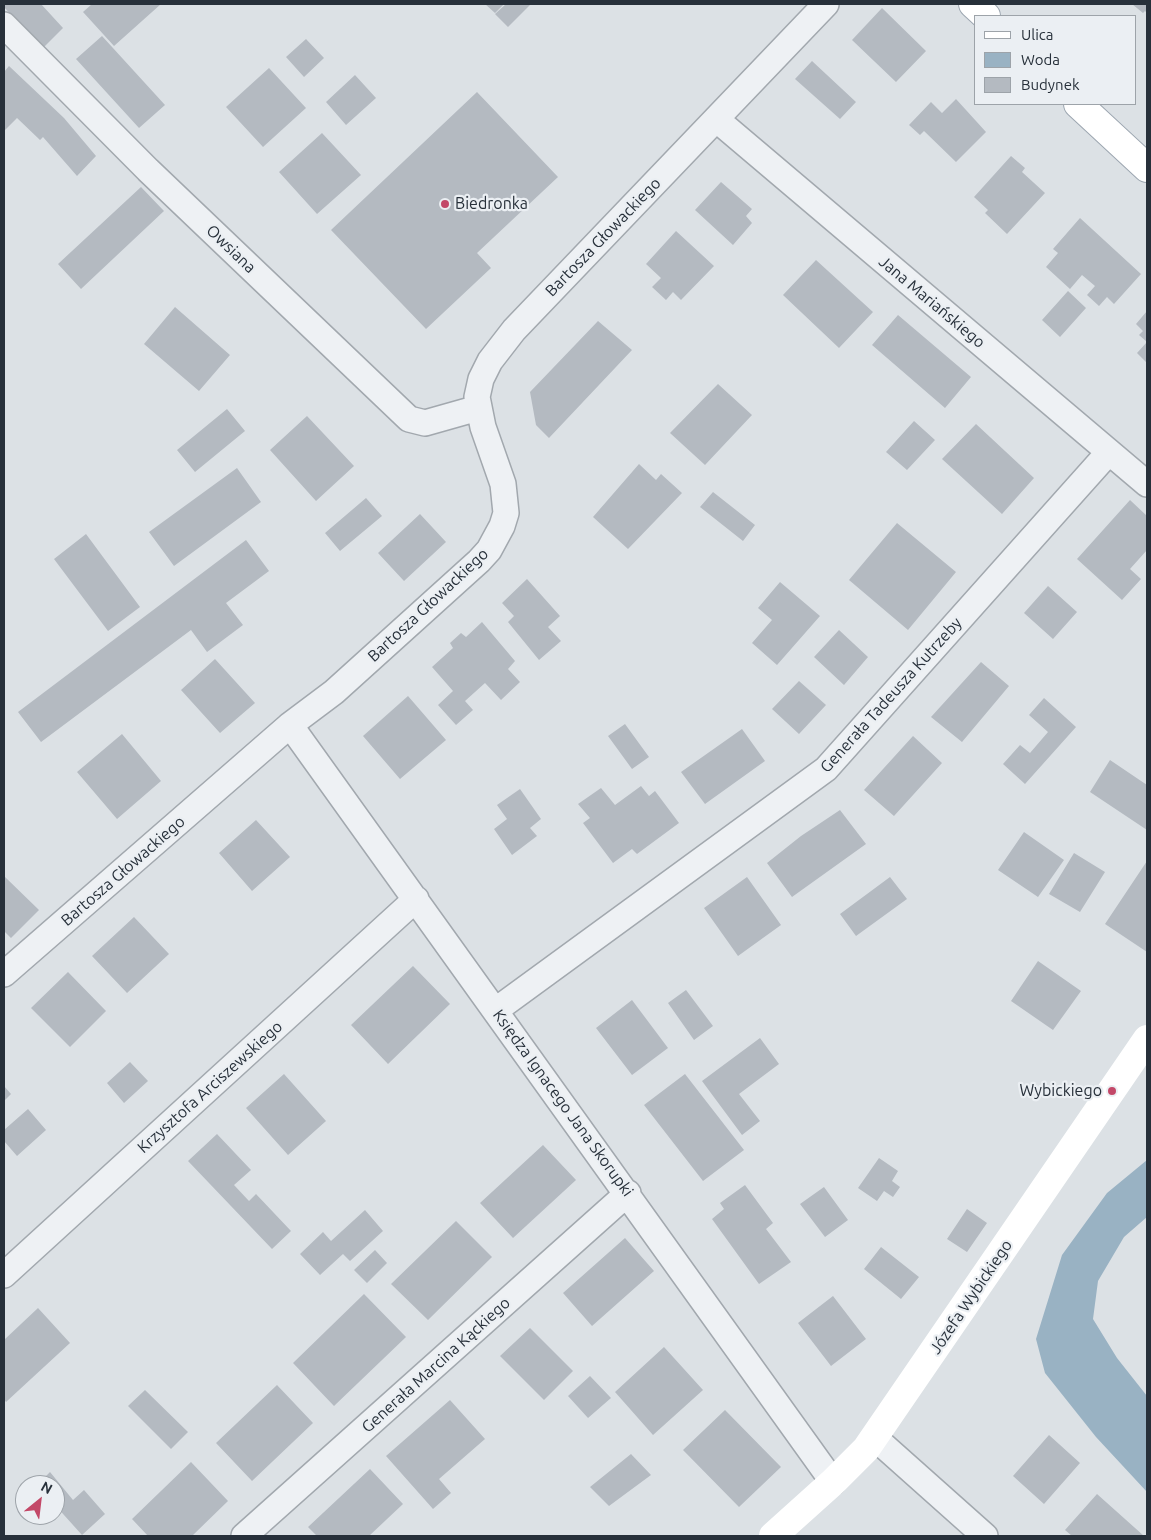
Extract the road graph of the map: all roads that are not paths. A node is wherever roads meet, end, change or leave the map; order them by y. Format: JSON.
{"nodes":[{"id":1,"x":826,"y":4,"type":"edge"},
{"id":2,"x":974,"y":4,"type":"edge"},
{"id":3,"x":985,"y":15,"type":"edge"},
{"id":4,"x":4,"y":24,"type":"edge"},
{"id":5,"x":1079,"y":105,"type":"edge"},
{"id":6,"x":716,"y":119,"type":"junction"},
{"id":7,"x":1147,"y":168,"type":"edge"},
{"id":8,"x":478,"y":408,"type":"junction"},
{"id":9,"x":1109,"y":452,"type":"junction"},
{"id":10,"x":1147,"y":484,"type":"edge"},
{"id":11,"x":290,"y":725,"type":"junction"},
{"id":12,"x":416,"y":899,"type":"junction"},
{"id":13,"x":4,"y":974,"type":"edge"},
{"id":14,"x":496,"y":1010,"type":"junction"},
{"id":15,"x":1147,"y":1039,"type":"edge"},
{"id":16,"x":628,"y":1194,"type":"junction"},
{"id":17,"x":4,"y":1275,"type":"edge"},
{"id":18,"x":875,"y":1438,"type":"junction"},
{"id":19,"x":833,"y":1482,"type":"junction"},
{"id":20,"x":244,"y":1536,"type":"edge"},
{"id":21,"x":773,"y":1536,"type":"edge"},
{"id":22,"x":984,"y":1536,"type":"edge"}],
"edges":[{"from":1,"to":6,"type":"street","name":"Bartosza Głowackiego"},
{"from":2,"to":3,"type":"street"},
{"from":4,"to":8,"type":"street","name":"Owsiana"},
{"from":5,"to":7,"type":"street"},
{"from":6,"to":8,"type":"street","name":"Bartosza Głowackiego"},
{"from":6,"to":9,"type":"street","name":"Jana Mariańskiego"},
{"from":8,"to":11,"type":"street","name":"Bartosza Głowackiego"},
{"from":9,"to":10,"type":"street","name":"Jana Mariańskiego"},
{"from":9,"to":14,"type":"street","name":"Generała Tadeusza Kutrzeby"},
{"from":11,"to":12,"type":"street","name":"Księdza Ignacego Jana Skorupki"},
{"from":11,"to":13,"type":"street","name":"Bartosza Głowackiego"},
{"from":12,"to":14,"type":"street","name":"Księdza Ignacego Jana Skorupki"},
{"from":12,"to":17,"type":"street","name":"Krzysztofa Arciszewskiego"},
{"from":14,"to":16,"type":"street","name":"Księdza Ignacego Jana Skorupki"},
{"from":15,"to":18,"type":"street","name":"Józefa Wybickiego"},
{"from":16,"to":19,"type":"street","name":"Księdza Ignacego Jana Skorupki"},
{"from":16,"to":20,"type":"street","name":"Generała Marcina Kąckiego"},
{"from":18,"to":19,"type":"street","name":"Józefa Wybickiego"},
{"from":18,"to":22,"type":"street"},
{"from":19,"to":21,"type":"street","name":"Józefa Wybickiego"}]}
